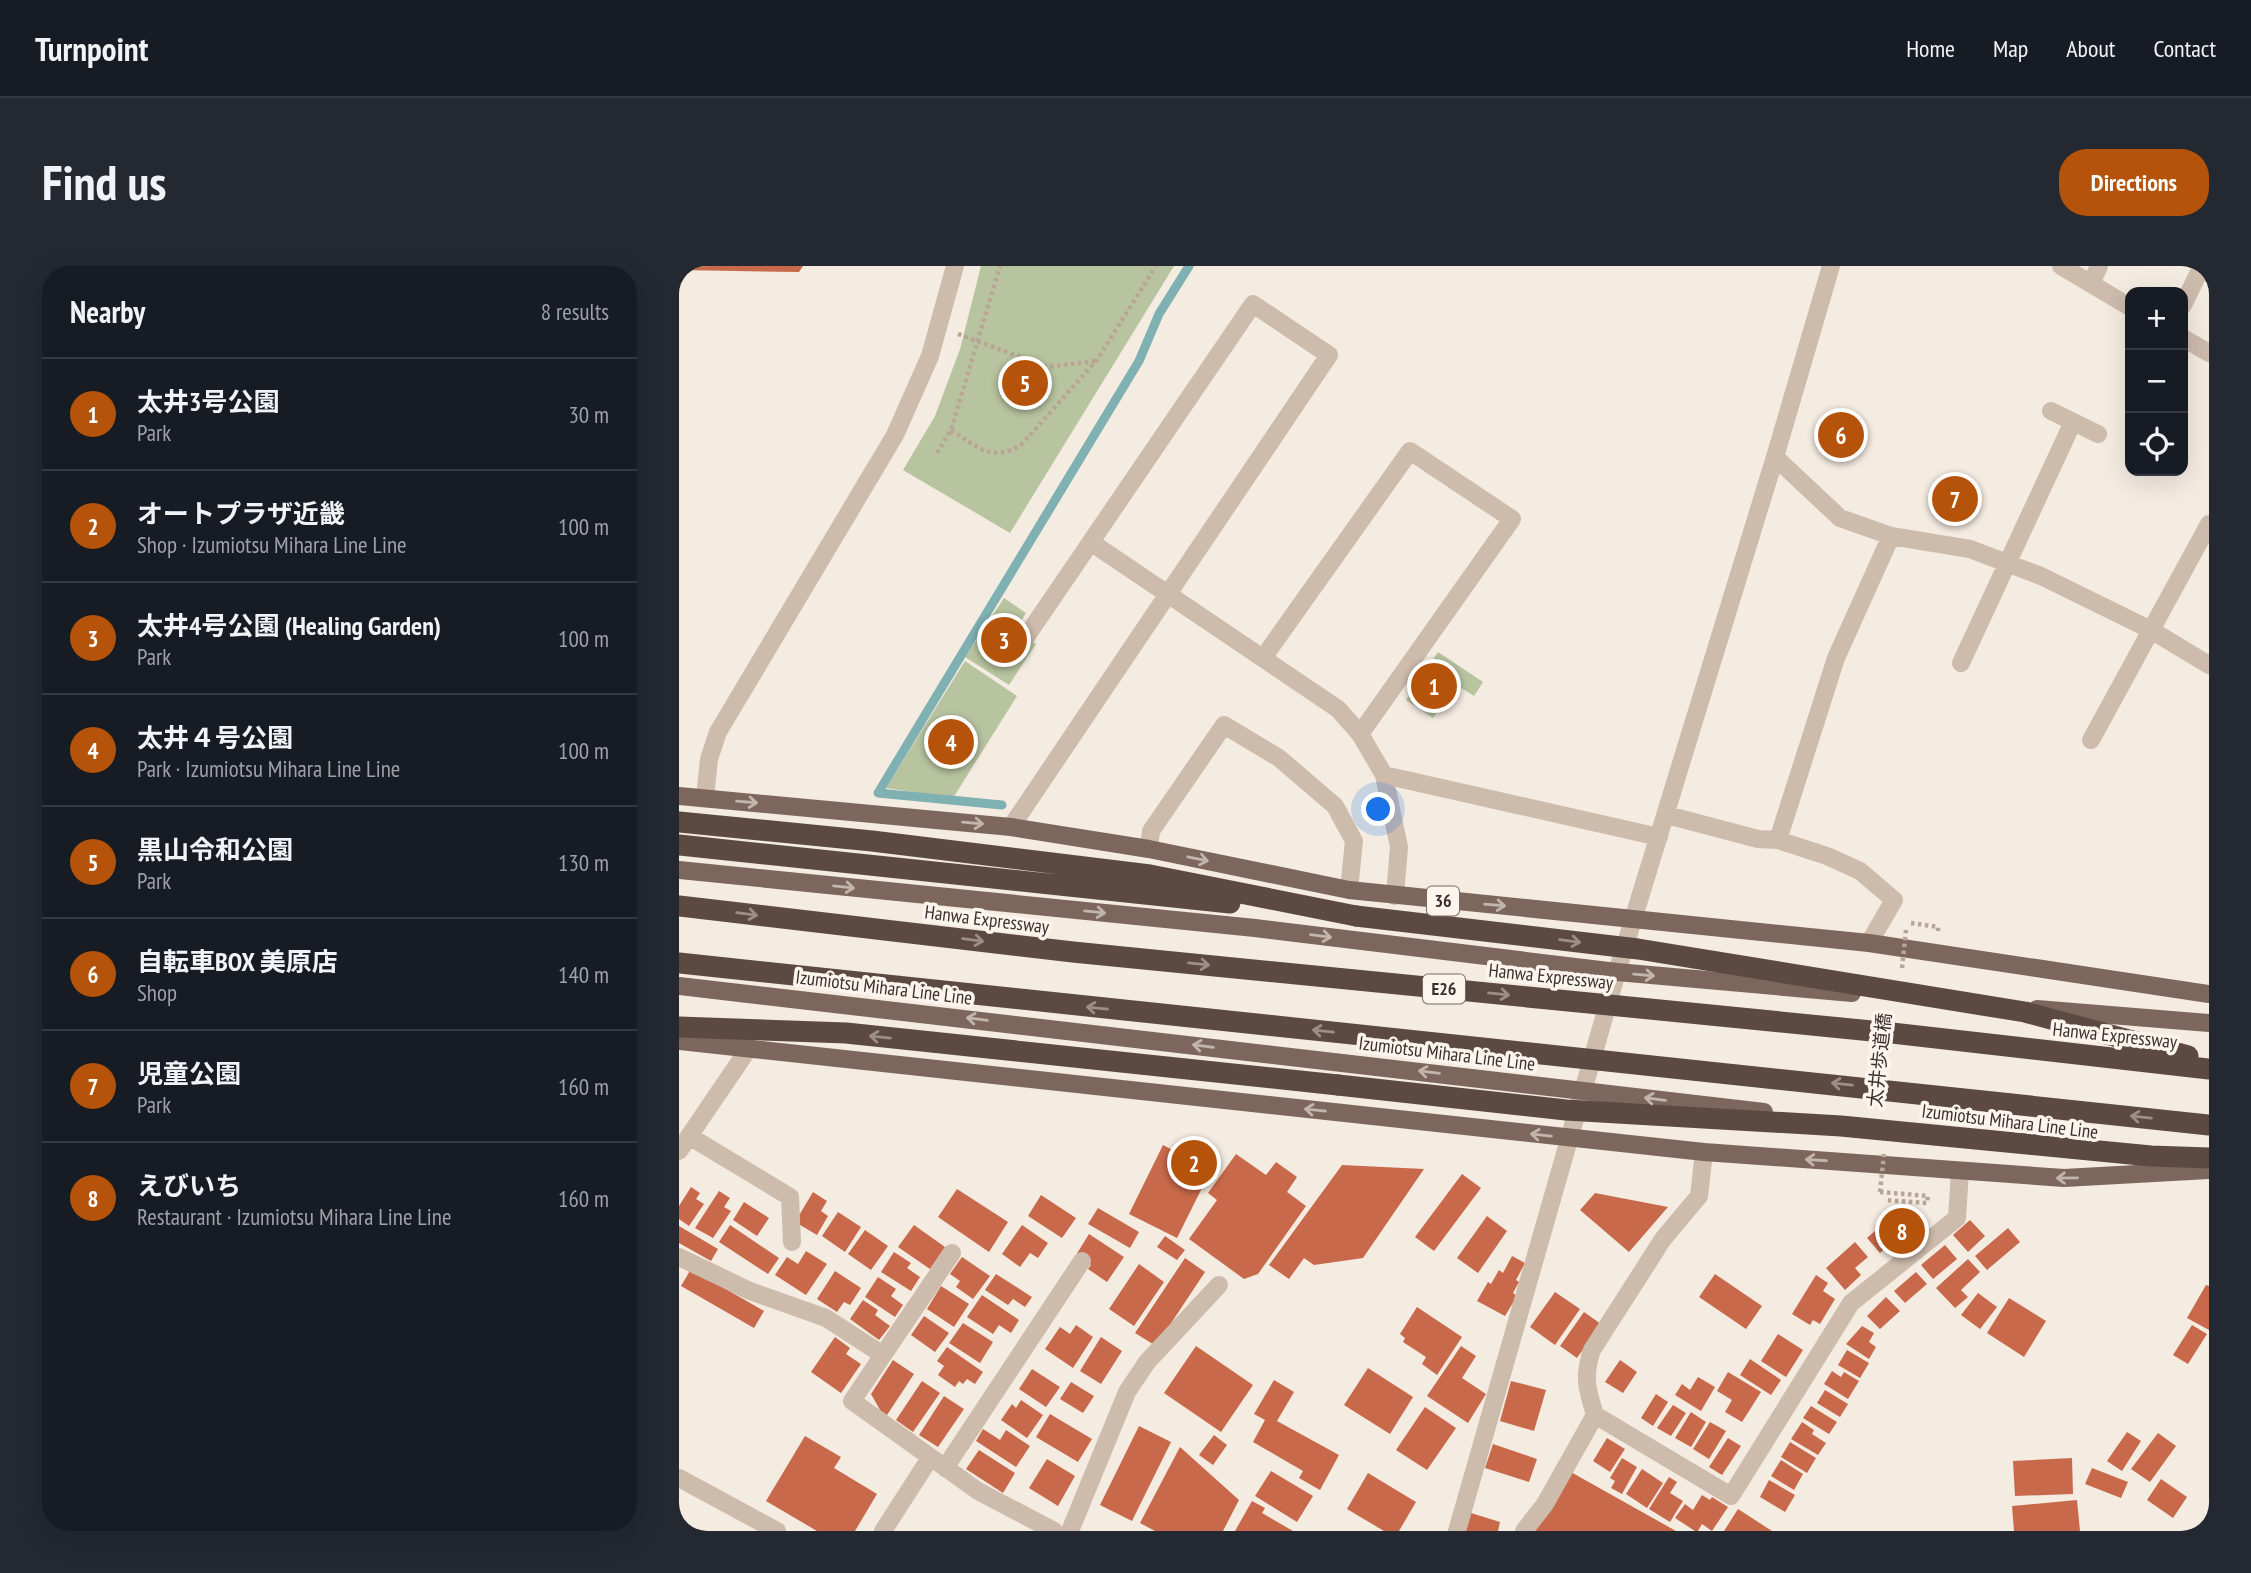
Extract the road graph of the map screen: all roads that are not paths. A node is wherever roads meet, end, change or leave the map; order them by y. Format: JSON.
{"nodes":[{"id":1,"x":955,"y":266,"type":"edge"},
{"id":2,"x":1831,"y":266,"type":"edge"},
{"id":3,"x":2061,"y":266,"type":"edge"},
{"id":4,"x":2099,"y":266,"type":"edge"},
{"id":5,"x":2202,"y":266,"type":"edge"},
{"id":6,"x":2091,"y":284,"type":"junction"},
{"id":7,"x":2188,"y":295,"type":"edge"},
{"id":8,"x":2125,"y":304,"type":"edge"},
{"id":9,"x":2188,"y":341,"type":"edge"},
{"id":10,"x":2209,"y":353,"type":"edge"},
{"id":11,"x":2051,"y":411,"type":"dead end"},
{"id":12,"x":2073,"y":422,"type":"junction"},
{"id":13,"x":2098,"y":434,"type":"dead end"},
{"id":14,"x":1775,"y":457,"type":"junction"},
{"id":15,"x":2209,"y":524,"type":"edge"},
{"id":16,"x":1891,"y":536,"type":"junction"},
{"id":17,"x":1092,"y":543,"type":"junction"},
{"id":18,"x":2204,"y":543,"type":"edge"},
{"id":19,"x":2007,"y":563,"type":"junction"},
{"id":20,"x":1167,"y":594,"type":"junction"},
{"id":21,"x":2151,"y":629,"type":"junction"},
{"id":22,"x":1025,"y":637,"type":"dead end"},
{"id":23,"x":1263,"y":658,"type":"junction"},
{"id":24,"x":1961,"y":663,"type":"dead end"},
{"id":25,"x":2209,"y":665,"type":"edge"},
{"id":26,"x":1360,"y":734,"type":"junction"},
{"id":27,"x":2091,"y":740,"type":"dead end"},
{"id":28,"x":1384,"y":775,"type":"junction"},
{"id":29,"x":679,"y":796,"type":"edge"},
{"id":30,"x":705,"y":798,"type":"junction"},
{"id":31,"x":1667,"y":815,"type":"junction"},
{"id":32,"x":679,"y":822,"type":"edge"},
{"id":33,"x":1011,"y":827,"type":"junction"},
{"id":34,"x":1659,"y":837,"type":"junction"},
{"id":35,"x":1778,"y":840,"type":"junction"},
{"id":36,"x":679,"y":845,"type":"edge"},
{"id":37,"x":1149,"y":849,"type":"junction"},
{"id":38,"x":679,"y":870,"type":"edge"},
{"id":39,"x":1349,"y":890,"type":"junction"},
{"id":40,"x":1395,"y":896,"type":"junction"},
{"id":41,"x":679,"y":906,"type":"edge"},
{"id":42,"x":1356,"y":916,"type":"junction"},
{"id":43,"x":1634,"y":918,"type":"junction"},
{"id":44,"x":1869,"y":943,"type":"junction"},
{"id":45,"x":679,"y":963,"type":"edge"},
{"id":46,"x":1617,"y":972,"type":"junction"},
{"id":47,"x":679,"y":986,"type":"edge"},
{"id":48,"x":2209,"y":995,"type":"edge"},
{"id":49,"x":2209,"y":1023,"type":"edge"},
{"id":50,"x":679,"y":1027,"type":"edge"},
{"id":51,"x":679,"y":1041,"type":"edge"},
{"id":52,"x":749,"y":1048,"type":"junction"},
{"id":53,"x":2209,"y":1061,"type":"edge"},
{"id":54,"x":2209,"y":1069,"type":"edge"},
{"id":55,"x":1584,"y":1090,"type":"junction"},
{"id":56,"x":2209,"y":1125,"type":"edge"},
{"id":57,"x":1571,"y":1138,"type":"junction"},
{"id":58,"x":684,"y":1143,"type":"edge"},
{"id":59,"x":1704,"y":1152,"type":"junction"},
{"id":60,"x":2209,"y":1158,"type":"edge"},
{"id":61,"x":2209,"y":1168,"type":"edge"},
{"id":62,"x":1960,"y":1171,"type":"junction"},
{"id":63,"x":792,"y":1242,"type":"dead end"},
{"id":64,"x":952,"y":1253,"type":"dead end"},
{"id":65,"x":679,"y":1257,"type":"edge"},
{"id":66,"x":1082,"y":1261,"type":"dead end"},
{"id":67,"x":1219,"y":1286,"type":"dead end"},
{"id":68,"x":883,"y":1355,"type":"junction"},
{"id":69,"x":1595,"y":1415,"type":"junction"},
{"id":70,"x":938,"y":1463,"type":"junction"},
{"id":71,"x":679,"y":1478,"type":"edge"},
{"id":72,"x":777,"y":1531,"type":"edge"},
{"id":73,"x":883,"y":1531,"type":"edge"},
{"id":74,"x":1054,"y":1531,"type":"edge"},
{"id":75,"x":1070,"y":1531,"type":"edge"},
{"id":76,"x":1457,"y":1531,"type":"edge"},
{"id":77,"x":1524,"y":1531,"type":"edge"}],
"edges":[{"from":1,"to":30,"type":"street"},
{"from":2,"to":14,"type":"street"},
{"from":3,"to":6,"type":"street"},
{"from":4,"to":6,"type":"street"},
{"from":5,"to":7,"type":"street"},
{"from":6,"to":8,"type":"street"},
{"from":9,"to":10,"type":"street"},
{"from":11,"to":12,"type":"street"},
{"from":12,"to":13,"type":"street"},
{"from":12,"to":19,"type":"street"},
{"from":14,"to":16,"type":"street"},
{"from":14,"to":31,"type":"street"},
{"from":15,"to":18,"type":"street"},
{"from":16,"to":19,"type":"street"},
{"from":16,"to":35,"type":"street"},
{"from":17,"to":20,"type":"street"},
{"from":17,"to":20,"type":"street"},
{"from":17,"to":22,"type":"street"},
{"from":18,"to":21,"type":"street"},
{"from":19,"to":21,"type":"street"},
{"from":19,"to":24,"type":"street"},
{"from":20,"to":23,"type":"street"},
{"from":20,"to":33,"type":"street"},
{"from":21,"to":25,"type":"street"},
{"from":21,"to":27,"type":"street"},
{"from":23,"to":26,"type":"street"},
{"from":23,"to":26,"type":"street"},
{"from":26,"to":28,"type":"street"},
{"from":28,"to":34,"type":"street"},
{"from":28,"to":40,"type":"street"},
{"from":29,"to":30,"type":"main road","number":"36"},
{"from":30,"to":33,"type":"main road","number":"36","one_way":true},
{"from":31,"to":34,"type":"street"},
{"from":31,"to":35,"type":"street"},
{"from":32,"to":42,"type":"highway"},
{"from":33,"to":37,"type":"main road","number":"36"},
{"from":34,"to":43,"type":"street"},
{"from":35,"to":44,"type":"street"},
{"from":36,"to":42,"type":"highway"},
{"from":37,"to":39,"type":"main road","number":"36","one_way":true},
{"from":37,"to":39,"type":"street"},
{"from":38,"to":46,"type":"main road","one_way":true},
{"from":39,"to":40,"type":"main road","number":"36"},
{"from":40,"to":43,"type":"main road","number":"36","one_way":true},
{"from":41,"to":54,"type":"highway","name":"Hanwa Expressway","number":"E26","one_way":true,"bridge":true},
{"from":42,"to":53,"type":"highway","one_way":true,"bridge":true},
{"from":43,"to":44,"type":"main road","number":"36"},
{"from":43,"to":46,"type":"street"},
{"from":44,"to":48,"type":"main road","number":"36"},
{"from":56,"to":45,"type":"highway","one_way":true,"bridge":true},
{"from":46,"to":49,"type":"main road","one_way":true},
{"from":46,"to":55,"type":"street"},
{"from":55,"to":47,"type":"main road","name":"Izumiotsu Mihara Line Line","one_way":true},
{"from":60,"to":50,"type":"highway","one_way":true,"bridge":true},
{"from":51,"to":52,"type":"main road"},
{"from":57,"to":52,"type":"main road","one_way":true},
{"from":52,"to":58,"type":"street"},
{"from":55,"to":57,"type":"street"},
{"from":61,"to":55,"type":"main road","name":"Izumiotsu Mihara Line Line","one_way":true},
{"from":57,"to":59,"type":"main road"},
{"from":57,"to":76,"type":"street"},
{"from":58,"to":63,"type":"street"},
{"from":62,"to":59,"type":"main road","one_way":true},
{"from":59,"to":69,"type":"street"},
{"from":61,"to":62,"type":"main road","one_way":true},
{"from":62,"to":69,"type":"street"},
{"from":64,"to":68,"type":"street"},
{"from":65,"to":68,"type":"street"},
{"from":66,"to":70,"type":"street"},
{"from":67,"to":75,"type":"street"},
{"from":68,"to":70,"type":"street"},
{"from":69,"to":77,"type":"street"},
{"from":70,"to":73,"type":"street"},
{"from":70,"to":74,"type":"street"},
{"from":71,"to":72,"type":"street"}]}
